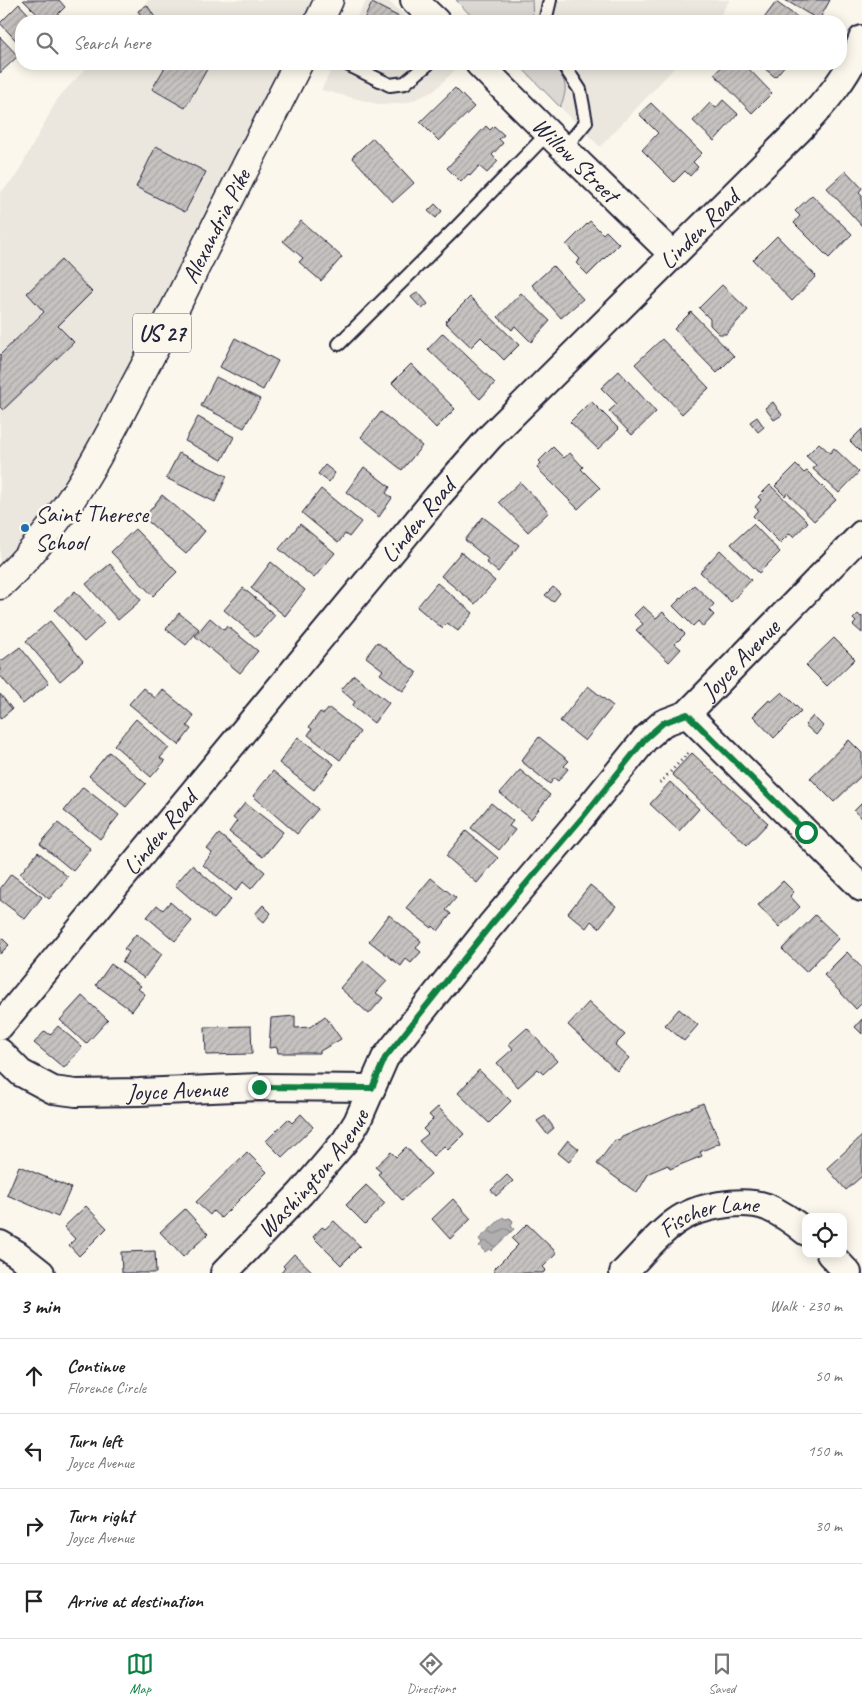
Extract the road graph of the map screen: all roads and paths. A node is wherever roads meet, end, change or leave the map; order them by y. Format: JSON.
{"nodes":[{"id":1,"x":329,"y":0,"type":"edge"},
{"id":2,"x":414,"y":0,"type":"edge"},
{"id":3,"x":550,"y":0,"type":"edge"},
{"id":4,"x":322,"y":15,"type":"edge"},
{"id":5,"x":430,"y":15,"type":"edge"},
{"id":6,"x":546,"y":15,"type":"edge"},
{"id":7,"x":862,"y":39,"type":"edge"},
{"id":8,"x":295,"y":70,"type":"edge"},
{"id":9,"x":359,"y":70,"type":"edge"},
{"id":10,"x":421,"y":70,"type":"edge"},
{"id":11,"x":485,"y":70,"type":"edge"},
{"id":12,"x":567,"y":70,"type":"edge"},
{"id":13,"x":855,"y":73,"type":"edge"},
{"id":14,"x":556,"y":141,"type":"junction"},
{"id":15,"x":673,"y":255,"type":"junction"},
{"id":16,"x":338,"y":344,"type":"dead end"},
{"id":17,"x":862,"y":534,"type":"edge"},
{"id":18,"x":0,"y":585,"type":"edge"},
{"id":19,"x":687,"y":714,"type":"junction"},
{"id":20,"x":697,"y":754,"type":"dead end"},
{"id":21,"x":660,"y":783,"type":"dead end"},
{"id":22,"x":862,"y":888,"type":"edge"},
{"id":23,"x":0,"y":1026,"type":"edge"},
{"id":24,"x":0,"y":1052,"type":"edge"},
{"id":25,"x":372,"y":1088,"type":"junction"},
{"id":26,"x":802,"y":1229,"type":"edge"},
{"id":27,"x":0,"y":1244,"type":"edge"},
{"id":28,"x":834,"y":1258,"type":"edge"},
{"id":29,"x":41,"y":1273,"type":"edge"},
{"id":30,"x":224,"y":1273,"type":"edge"},
{"id":31,"x":623,"y":1273,"type":"edge"},
{"id":32,"x":848,"y":1273,"type":"edge"}],
"edges":[{"from":1,"to":4,"type":"main road"},
{"from":2,"to":5,"type":"street"},
{"from":3,"to":6,"type":"lane"},
{"from":7,"to":13,"type":"street","name":"Linden Road"},
{"from":8,"to":18,"type":"main road","name":"Alexandria Pike","number":"US 27"},
{"from":9,"to":10,"type":"lane"},
{"from":11,"to":14,"type":"street","name":"Willow Street"},
{"from":12,"to":14,"type":"lane"},
{"from":13,"to":15,"type":"street","name":"Linden Road"},
{"from":14,"to":15,"type":"street","name":"Willow Street"},
{"from":14,"to":16,"type":"lane"},
{"from":15,"to":23,"type":"street","name":"Linden Road"},
{"from":17,"to":19,"type":"street","name":"Joyce Avenue"},
{"from":19,"to":22,"type":"street"},
{"from":19,"to":25,"type":"street","name":"Joyce Avenue"},
{"from":20,"to":21,"type":"path"},
{"from":24,"to":25,"type":"street","name":"Joyce Avenue"},
{"from":25,"to":30,"type":"street","name":"Washington Avenue"},
{"from":26,"to":31,"type":"street","name":"Fischer Lane"},
{"from":27,"to":29,"type":"street"},
{"from":28,"to":32,"type":"street"}]}
